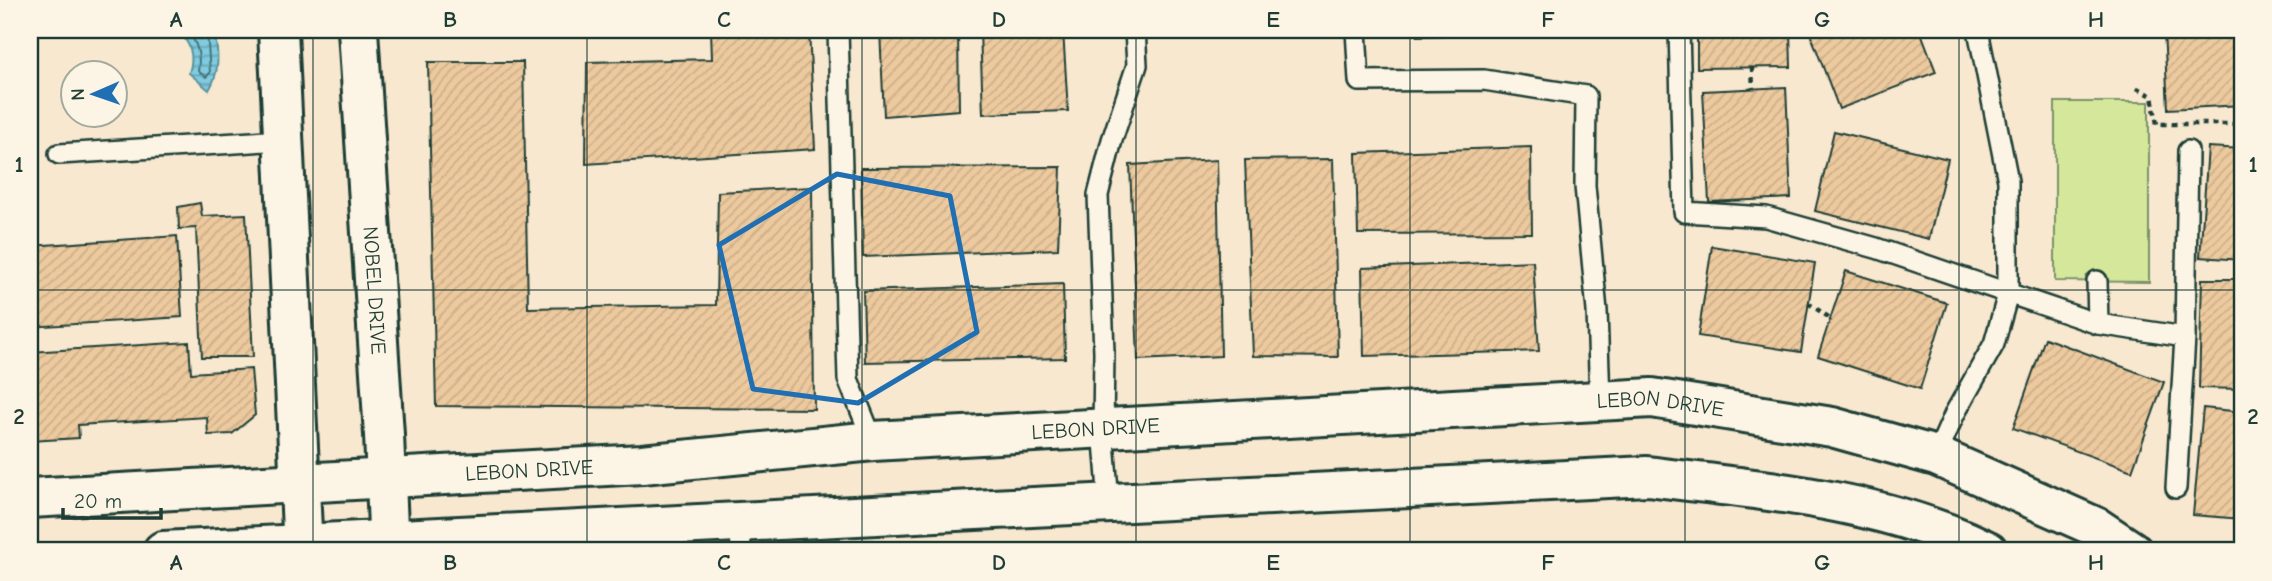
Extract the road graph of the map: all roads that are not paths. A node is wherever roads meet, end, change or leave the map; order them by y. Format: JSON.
{"nodes":[{"id":1,"x":278,"y":30,"type":"edge"},
{"id":2,"x":358,"y":30,"type":"edge"},
{"id":3,"x":838,"y":30,"type":"edge"},
{"id":4,"x":1135,"y":30,"type":"edge"},
{"id":5,"x":1356,"y":30,"type":"edge"},
{"id":6,"x":1679,"y":30,"type":"edge"},
{"id":7,"x":1978,"y":30,"type":"edge"},
{"id":8,"x":283,"y":140,"type":"junction"},
{"id":9,"x":2188,"y":151,"type":"dead end"},
{"id":10,"x":59,"y":153,"type":"dead end"},
{"id":11,"x":2097,"y":281,"type":"dead end"},
{"id":12,"x":2008,"y":294,"type":"junction"},
{"id":13,"x":2098,"y":324,"type":"junction"},
{"id":14,"x":2185,"y":337,"type":"junction"},
{"id":15,"x":1600,"y":401,"type":"junction"},
{"id":16,"x":1103,"y":429,"type":"junction"},
{"id":17,"x":873,"y":441,"type":"junction"},
{"id":18,"x":1936,"y":456,"type":"junction"},
{"id":19,"x":386,"y":477,"type":"junction"},
{"id":20,"x":300,"y":483,"type":"junction"},
{"id":21,"x":2176,"y":488,"type":"dead end"},
{"id":22,"x":30,"y":498,"type":"edge"},
{"id":23,"x":1109,"y":503,"type":"junction"},
{"id":24,"x":741,"y":537,"type":"edge"},
{"id":25,"x":389,"y":545,"type":"edge"},
{"id":26,"x":303,"y":548,"type":"edge"},
{"id":27,"x":163,"y":551,"type":"edge"},
{"id":28,"x":1988,"y":551,"type":"edge"},
{"id":29,"x":2132,"y":551,"type":"edge"}],
"edges":[{"from":1,"to":8,"type":"street"},
{"from":2,"to":19,"type":"street","name":"NOBEL DRIVE"},
{"from":3,"to":17,"type":"lane"},
{"from":4,"to":16,"type":"lane"},
{"from":5,"to":15,"type":"lane"},
{"from":6,"to":12,"type":"lane"},
{"from":7,"to":12,"type":"lane"},
{"from":8,"to":10,"type":"lane"},
{"from":8,"to":20,"type":"street"},
{"from":9,"to":14,"type":"lane"},
{"from":11,"to":13,"type":"lane"},
{"from":12,"to":13,"type":"lane"},
{"from":12,"to":18,"type":"lane"},
{"from":13,"to":14,"type":"lane"},
{"from":14,"to":21,"type":"lane"},
{"from":15,"to":16,"type":"street","name":"LEBON DRIVE"},
{"from":15,"to":18,"type":"street","name":"LEBON DRIVE"},
{"from":16,"to":17,"type":"street","name":"LEBON DRIVE"},
{"from":16,"to":23,"type":"lane"},
{"from":17,"to":19,"type":"street","name":"LEBON DRIVE"},
{"from":18,"to":29,"type":"street","name":"LEBON DRIVE"},
{"from":19,"to":20,"type":"street","name":"LEBON DRIVE"},
{"from":19,"to":25,"type":"street","name":"NOBEL DRIVE"},
{"from":20,"to":22,"type":"street","name":"LEBON DRIVE"},
{"from":20,"to":26,"type":"street"},
{"from":23,"to":24,"type":"street"},
{"from":23,"to":28,"type":"street"},
{"from":24,"to":25,"type":"street"},
{"from":25,"to":26,"type":"street"},
{"from":26,"to":27,"type":"street"}]}
